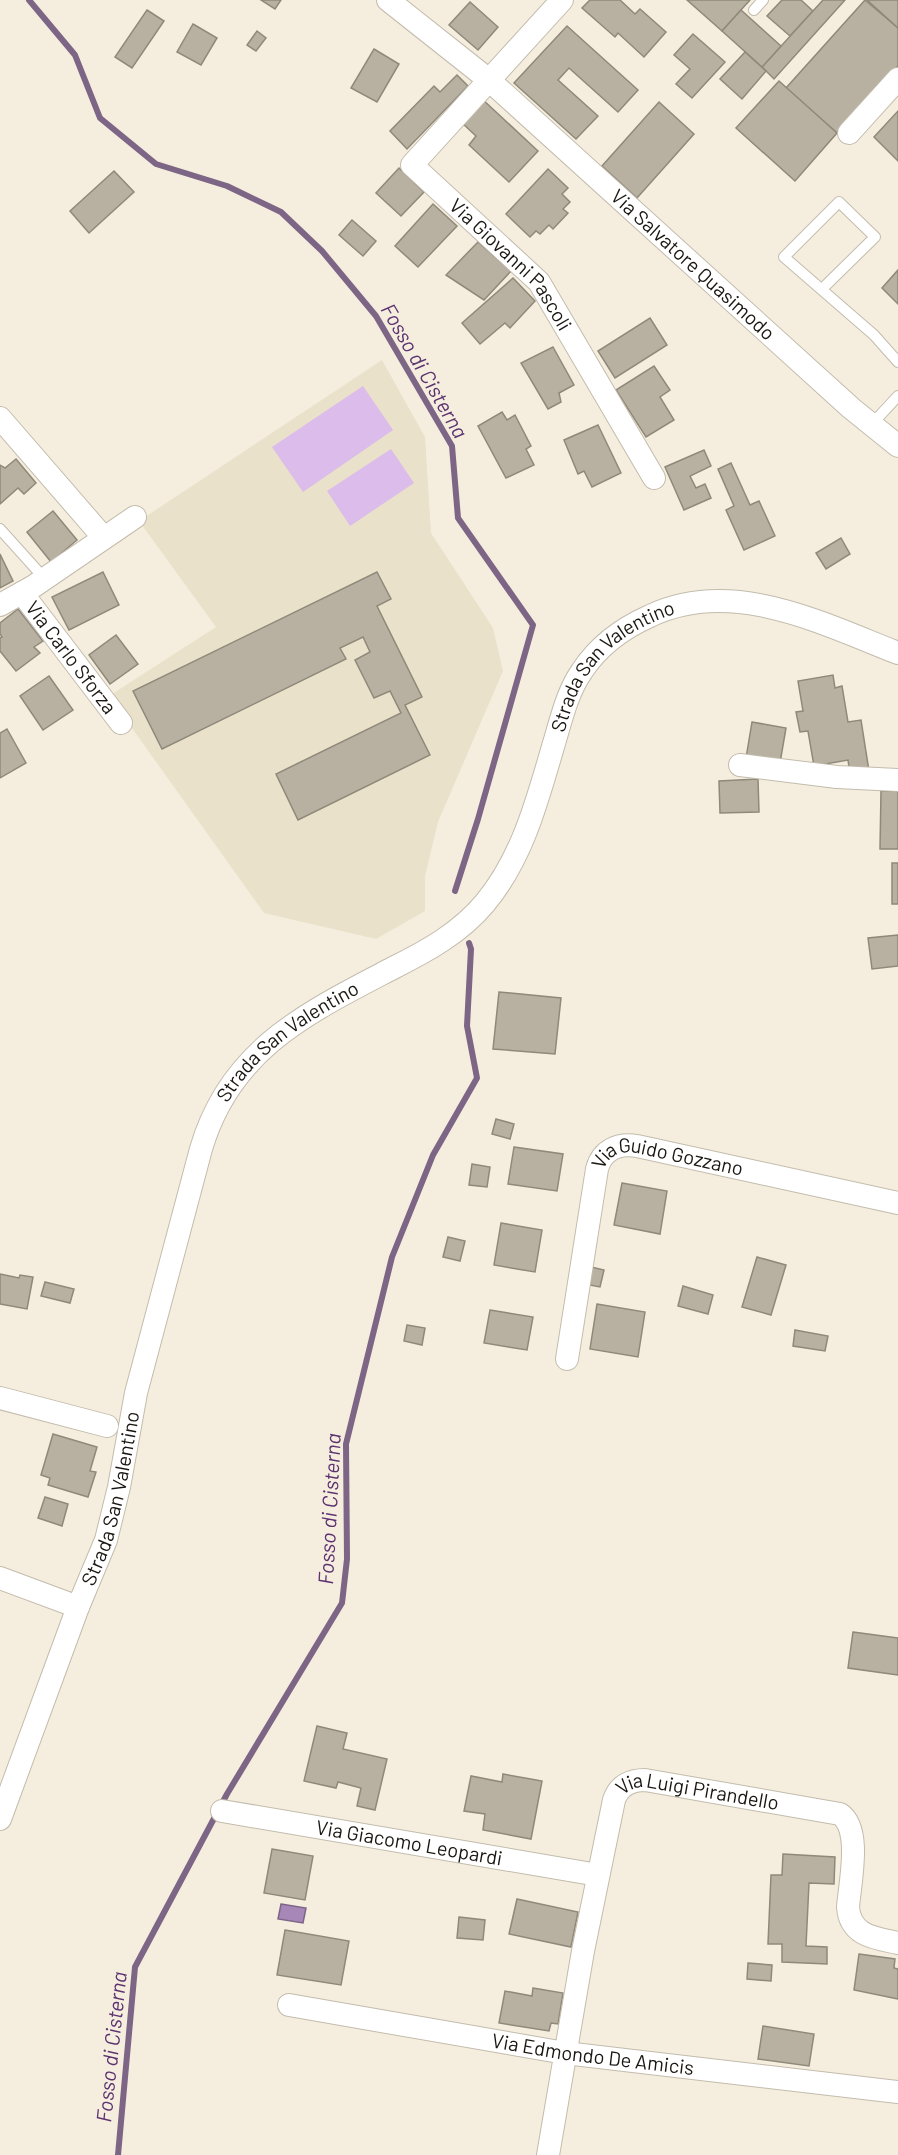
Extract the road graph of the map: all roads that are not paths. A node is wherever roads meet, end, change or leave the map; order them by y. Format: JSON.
{"nodes":[{"id":1,"x":388,"y":0,"type":"edge"},
{"id":2,"x":562,"y":0,"type":"edge"},
{"id":3,"x":763,"y":0,"type":"edge"},
{"id":4,"x":754,"y":10,"type":"dead end"},
{"id":5,"x":898,"y":79,"type":"edge"},
{"id":6,"x":489,"y":80,"type":"junction"},
{"id":7,"x":849,"y":133,"type":"dead end"},
{"id":8,"x":822,"y":289,"type":"junction"},
{"id":9,"x":898,"y":362,"type":"edge"},
{"id":10,"x":898,"y":396,"type":"edge"},
{"id":11,"x":0,"y":418,"type":"edge"},
{"id":12,"x":872,"y":424,"type":"junction"},
{"id":13,"x":898,"y":446,"type":"edge"},
{"id":14,"x":654,"y":478,"type":"dead end"},
{"id":15,"x":135,"y":517,"type":"dead end"},
{"id":16,"x":0,"y":529,"type":"edge"},
{"id":17,"x":104,"y":538,"type":"junction"},
{"id":18,"x":45,"y":579,"type":"junction"},
{"id":19,"x":22,"y":593,"type":"junction"},
{"id":20,"x":0,"y":605,"type":"edge"},
{"id":21,"x":898,"y":653,"type":"edge"},
{"id":22,"x":121,"y":723,"type":"dead end"},
{"id":23,"x":740,"y":765,"type":"dead end"},
{"id":24,"x":898,"y":780,"type":"edge"},
{"id":25,"x":898,"y":1203,"type":"edge"},
{"id":26,"x":567,"y":1359,"type":"dead end"},
{"id":27,"x":0,"y":1398,"type":"edge"},
{"id":28,"x":107,"y":1426,"type":"dead end"},
{"id":29,"x":0,"y":1578,"type":"edge"},
{"id":30,"x":78,"y":1607,"type":"junction"},
{"id":31,"x":222,"y":1811,"type":"dead end"},
{"id":32,"x":0,"y":1819,"type":"edge"},
{"id":33,"x":598,"y":1875,"type":"junction"},
{"id":34,"x":898,"y":1943,"type":"edge"},
{"id":35,"x":289,"y":2005,"type":"dead end"},
{"id":36,"x":565,"y":2053,"type":"junction"},
{"id":37,"x":898,"y":2092,"type":"edge"},
{"id":38,"x":548,"y":2155,"type":"edge"}],
"edges":[{"from":1,"to":6,"type":"street","name":"Via Salvatore Quasimodo"},
{"from":2,"to":6,"type":"street"},
{"from":3,"to":4,"type":"lane"},
{"from":5,"to":7,"type":"street"},
{"from":6,"to":12,"type":"street","name":"Via Salvatore Quasimodo"},
{"from":6,"to":14,"type":"street","name":"Via Giovanni Pascoli"},
{"from":8,"to":8,"type":"lane"},
{"from":8,"to":9,"type":"lane"},
{"from":10,"to":12,"type":"lane"},
{"from":11,"to":17,"type":"street"},
{"from":12,"to":13,"type":"street","name":"Via Salvatore Quasimodo"},
{"from":15,"to":17,"type":"street"},
{"from":16,"to":18,"type":"lane"},
{"from":17,"to":18,"type":"street"},
{"from":18,"to":19,"type":"street"},
{"from":19,"to":20,"type":"street"},
{"from":19,"to":22,"type":"street","name":"Via Carlo Sforza"},
{"from":21,"to":30,"type":"street","name":"Strada San Valentino"},
{"from":23,"to":24,"type":"street"},
{"from":25,"to":26,"type":"street","name":"Via Guido Gozzano"},
{"from":27,"to":28,"type":"street"},
{"from":29,"to":30,"type":"street"},
{"from":30,"to":32,"type":"street","name":"Strada San Valentino"},
{"from":31,"to":33,"type":"street","name":"Via Giacomo Leopardi"},
{"from":33,"to":34,"type":"street","name":"Via Luigi Pirandello"},
{"from":33,"to":36,"type":"street","name":"Via Luigi Pirandello"},
{"from":35,"to":36,"type":"street","name":"Via Edmondo De Amicis"},
{"from":36,"to":37,"type":"street","name":"Via Edmondo De Amicis"},
{"from":36,"to":38,"type":"street","name":"Via Luigi Pirandello"}]}
